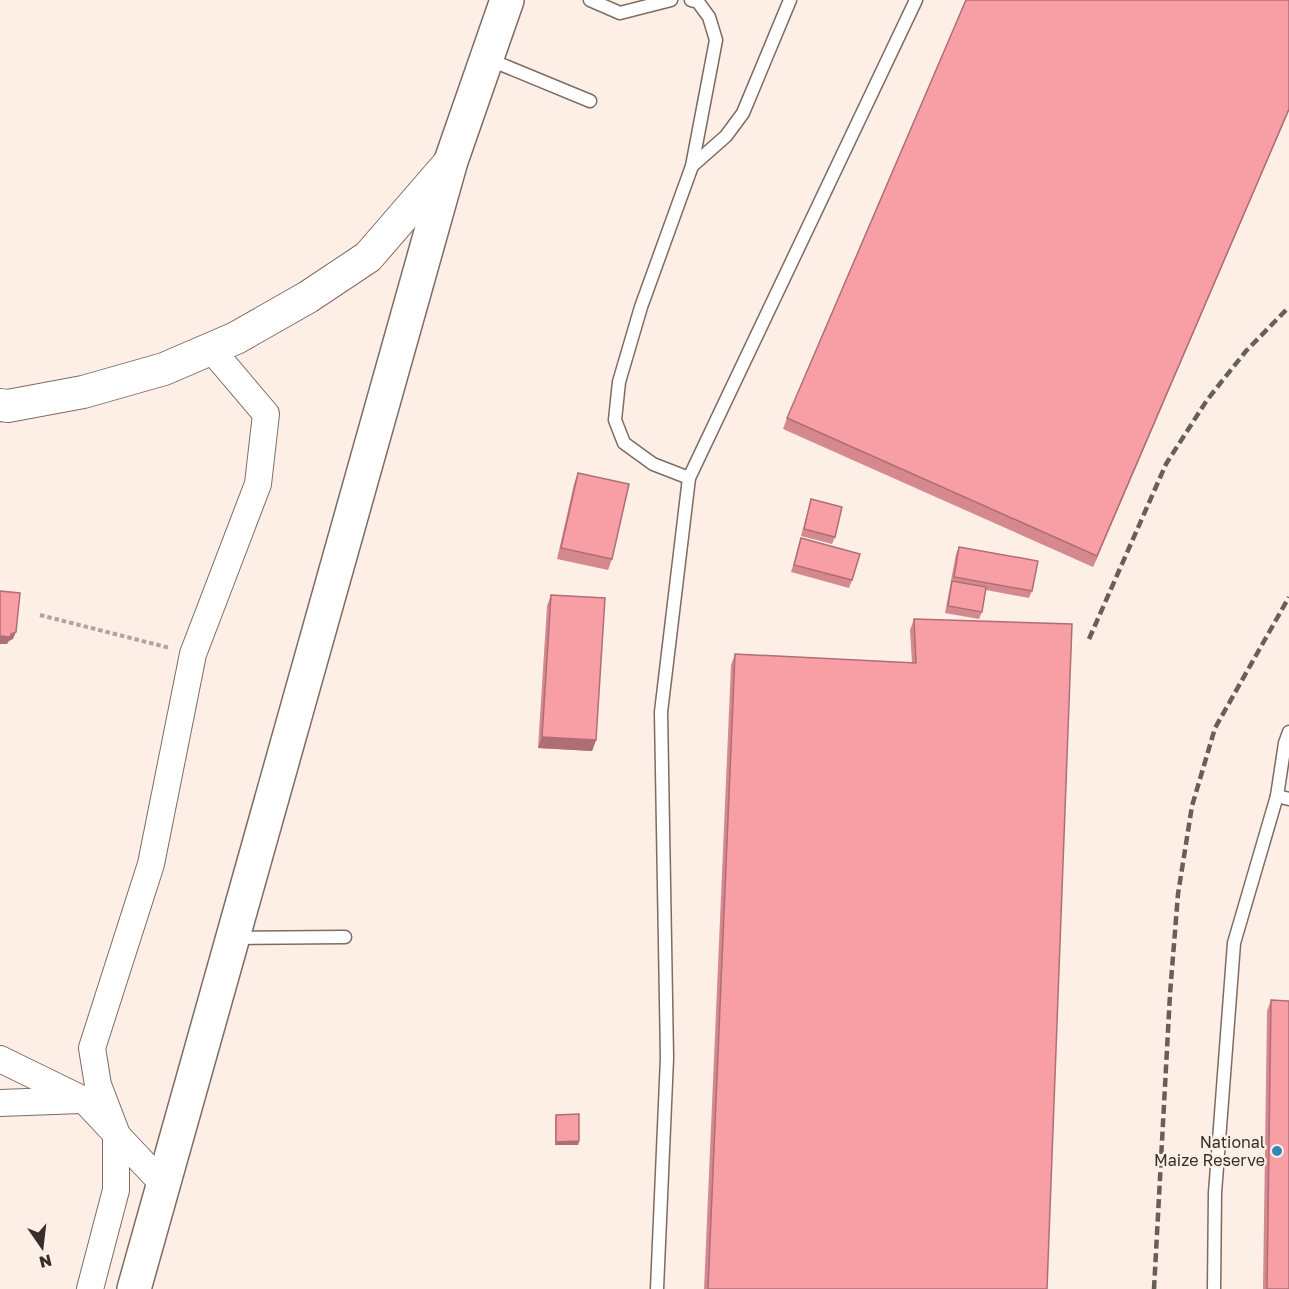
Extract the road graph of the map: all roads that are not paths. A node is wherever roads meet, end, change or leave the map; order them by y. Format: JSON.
{"nodes":[{"id":1,"x":507,"y":0,"type":"edge"},
{"id":2,"x":590,"y":0,"type":"edge"},
{"id":3,"x":671,"y":0,"type":"edge"},
{"id":4,"x":691,"y":0,"type":"edge"},
{"id":5,"x":790,"y":0,"type":"edge"},
{"id":6,"x":916,"y":0,"type":"edge"},
{"id":7,"x":487,"y":58,"type":"junction"},
{"id":8,"x":590,"y":101,"type":"dead end"},
{"id":9,"x":451,"y":161,"type":"junction"},
{"id":10,"x":692,"y":166,"type":"junction"},
{"id":11,"x":211,"y":349,"type":"junction"},
{"id":12,"x":0,"y":405,"type":"edge"},
{"id":13,"x":690,"y":478,"type":"junction"},
{"id":14,"x":1289,"y":732,"type":"edge"},
{"id":15,"x":1283,"y":798,"type":"edge"},
{"id":16,"x":345,"y":937,"type":"dead end"},
{"id":17,"x":232,"y":938,"type":"junction"},
{"id":18,"x":0,"y":1059,"type":"edge"},
{"id":19,"x":84,"y":1100,"type":"junction"},
{"id":20,"x":0,"y":1104,"type":"edge"},
{"id":21,"x":116,"y":1132,"type":"junction"},
{"id":22,"x":163,"y":1184,"type":"junction"},
{"id":23,"x":90,"y":1289,"type":"edge"},
{"id":24,"x":134,"y":1289,"type":"edge"},
{"id":25,"x":657,"y":1289,"type":"edge"},
{"id":26,"x":1214,"y":1289,"type":"edge"}],
"edges":[{"from":1,"to":7,"type":"highway"},
{"from":2,"to":3,"type":"lane"},
{"from":4,"to":10,"type":"lane"},
{"from":5,"to":10,"type":"lane"},
{"from":6,"to":13,"type":"lane"},
{"from":7,"to":8,"type":"lane"},
{"from":7,"to":9,"type":"highway"},
{"from":9,"to":11,"type":"street"},
{"from":9,"to":17,"type":"highway"},
{"from":10,"to":13,"type":"lane"},
{"from":11,"to":12,"type":"street"},
{"from":11,"to":21,"type":"street"},
{"from":13,"to":25,"type":"lane"},
{"from":14,"to":15,"type":"lane"},
{"from":15,"to":26,"type":"lane"},
{"from":16,"to":17,"type":"lane"},
{"from":17,"to":22,"type":"highway"},
{"from":18,"to":19,"type":"street"},
{"from":19,"to":20,"type":"street"},
{"from":19,"to":21,"type":"street"},
{"from":21,"to":22,"type":"street"},
{"from":21,"to":23,"type":"street"},
{"from":22,"to":24,"type":"highway"}]}
